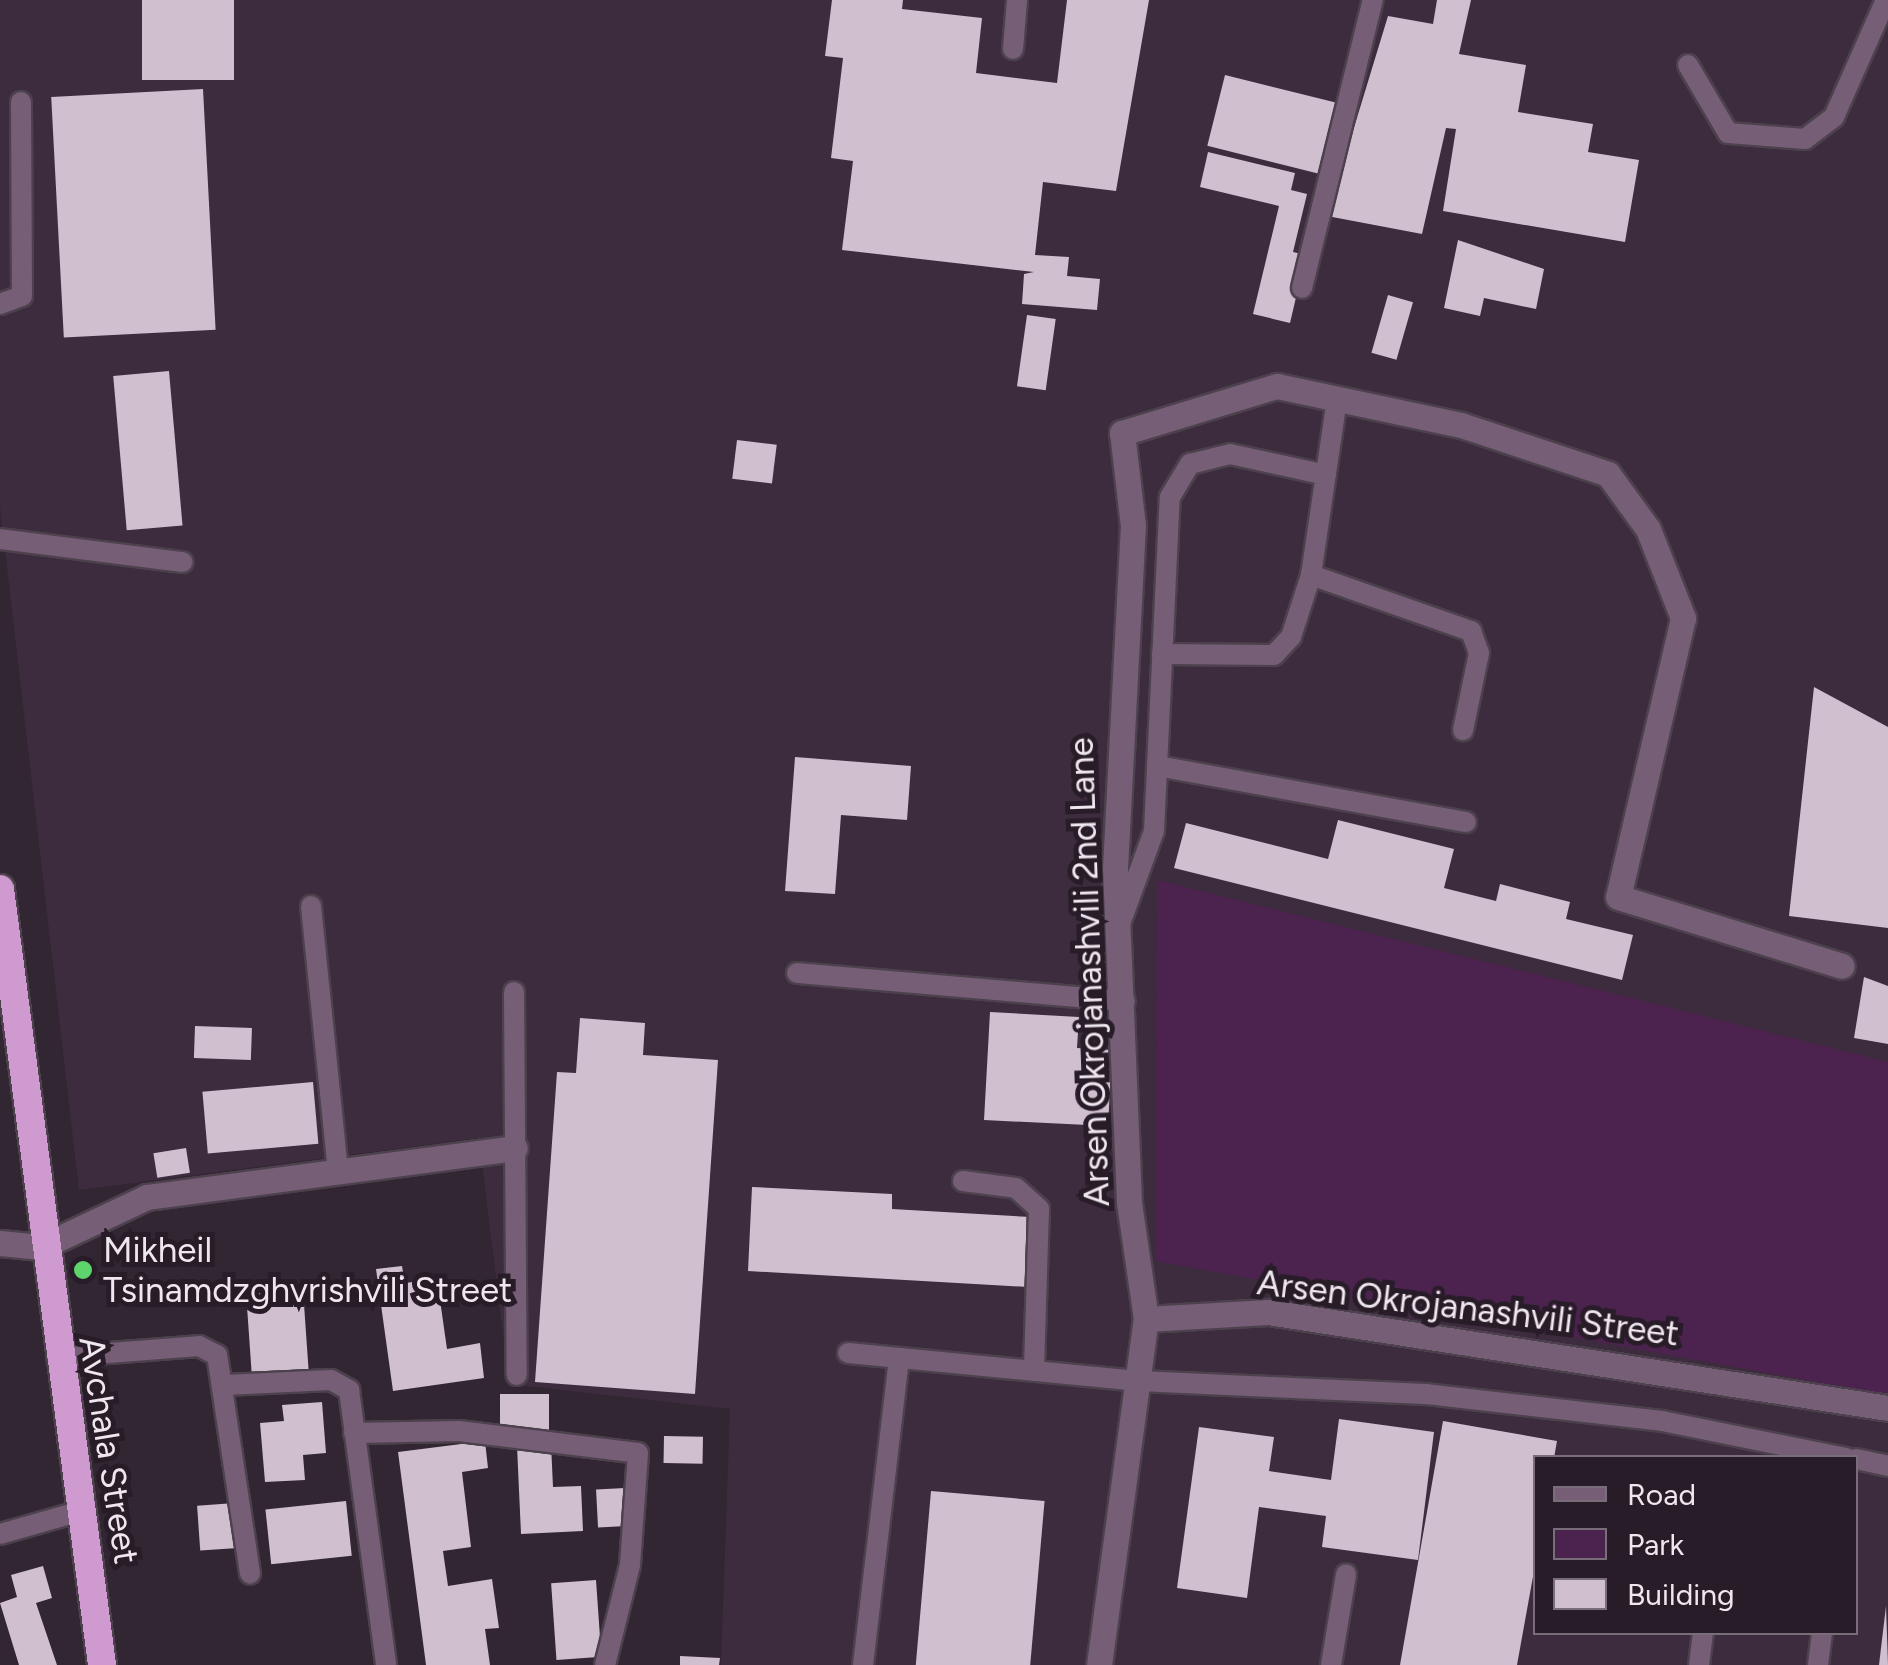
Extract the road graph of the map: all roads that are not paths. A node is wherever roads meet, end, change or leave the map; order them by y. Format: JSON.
{"nodes":[{"id":1,"x":1017,"y":0,"type":"edge"},
{"id":2,"x":1372,"y":0,"type":"edge"},
{"id":3,"x":1885,"y":2,"type":"edge"},
{"id":4,"x":1013,"y":49,"type":"dead end"},
{"id":5,"x":1688,"y":65,"type":"dead end"},
{"id":6,"x":21,"y":102,"type":"dead end"},
{"id":7,"x":1302,"y":288,"type":"dead end"},
{"id":8,"x":0,"y":304,"type":"edge"},
{"id":9,"x":1337,"y":398,"type":"junction"},
{"id":10,"x":1326,"y":475,"type":"junction"},
{"id":11,"x":0,"y":539,"type":"edge"},
{"id":12,"x":183,"y":562,"type":"dead end"},
{"id":13,"x":1310,"y":575,"type":"junction"},
{"id":14,"x":1162,"y":654,"type":"junction"},
{"id":15,"x":1462,"y":730,"type":"dead end"},
{"id":16,"x":1157,"y":766,"type":"junction"},
{"id":17,"x":1466,"y":822,"type":"dead end"},
{"id":18,"x":0,"y":889,"type":"edge"},
{"id":19,"x":311,"y":906,"type":"dead end"},
{"id":20,"x":1119,"y":926,"type":"junction"},
{"id":21,"x":1842,"y":966,"type":"dead end"},
{"id":22,"x":796,"y":973,"type":"dead end"},
{"id":23,"x":514,"y":992,"type":"dead end"},
{"id":24,"x":1124,"y":1002,"type":"junction"},
{"id":25,"x":516,"y":1148,"type":"junction"},
{"id":26,"x":338,"y":1172,"type":"junction"},
{"id":27,"x":962,"y":1181,"type":"dead end"},
{"id":28,"x":0,"y":1242,"type":"edge"},
{"id":29,"x":41,"y":1246,"type":"junction"},
{"id":30,"x":1146,"y":1319,"type":"junction"},
{"id":31,"x":848,"y":1353,"type":"dead end"},
{"id":32,"x":58,"y":1357,"type":"junction"},
{"id":33,"x":899,"y":1358,"type":"junction"},
{"id":34,"x":1034,"y":1371,"type":"junction"},
{"id":35,"x":517,"y":1374,"type":"dead end"},
{"id":36,"x":1138,"y":1381,"type":"junction"},
{"id":37,"x":226,"y":1385,"type":"junction"},
{"id":38,"x":1888,"y":1408,"type":"edge"},
{"id":39,"x":354,"y":1433,"type":"junction"},
{"id":40,"x":1833,"y":1455,"type":"edge"},
{"id":41,"x":1858,"y":1460,"type":"edge"},
{"id":42,"x":1888,"y":1466,"type":"edge"},
{"id":43,"x":81,"y":1511,"type":"junction"},
{"id":44,"x":0,"y":1534,"type":"edge"},
{"id":45,"x":250,"y":1574,"type":"dead end"},
{"id":46,"x":1346,"y":1574,"type":"dead end"},
{"id":47,"x":1703,"y":1635,"type":"edge"},
{"id":48,"x":1822,"y":1635,"type":"edge"},
{"id":49,"x":102,"y":1665,"type":"edge"},
{"id":50,"x":386,"y":1665,"type":"edge"},
{"id":51,"x":605,"y":1665,"type":"edge"},
{"id":52,"x":862,"y":1665,"type":"edge"},
{"id":53,"x":1099,"y":1665,"type":"edge"},
{"id":54,"x":1332,"y":1665,"type":"edge"},
{"id":55,"x":1699,"y":1665,"type":"edge"},
{"id":56,"x":1818,"y":1665,"type":"edge"}],
"edges":[{"from":1,"to":4,"type":"lane"},
{"from":2,"to":7,"type":"lane"},
{"from":3,"to":5,"type":"lane"},
{"from":6,"to":8,"type":"lane"},
{"from":9,"to":10,"type":"lane"},
{"from":9,"to":20,"type":"street","name":"Arsen Okrojanashvili 2nd Lane"},
{"from":9,"to":21,"type":"street","name":"Arsen Okrojanashvili 2nd Lane"},
{"from":10,"to":13,"type":"lane"},
{"from":10,"to":14,"type":"lane"},
{"from":11,"to":12,"type":"lane"},
{"from":13,"to":14,"type":"lane"},
{"from":13,"to":15,"type":"lane"},
{"from":14,"to":16,"type":"lane"},
{"from":16,"to":17,"type":"lane"},
{"from":16,"to":20,"type":"lane"},
{"from":18,"to":29,"type":"highway","name":"Avchala Street"},
{"from":19,"to":26,"type":"lane"},
{"from":20,"to":24,"type":"street","name":"Arsen Okrojanashvili 2nd Lane"},
{"from":22,"to":24,"type":"lane"},
{"from":23,"to":25,"type":"lane"},
{"from":24,"to":30,"type":"street","name":"Arsen Okrojanashvili 2nd Lane"},
{"from":25,"to":26,"type":"street"},
{"from":25,"to":35,"type":"lane"},
{"from":26,"to":29,"type":"street"},
{"from":27,"to":34,"type":"lane"},
{"from":28,"to":29,"type":"street"},
{"from":29,"to":32,"type":"highway","name":"Avchala Street"},
{"from":30,"to":36,"type":"street"},
{"from":30,"to":38,"type":"street","name":"Arsen Okrojanashvili Street"},
{"from":31,"to":33,"type":"lane"},
{"from":32,"to":37,"type":"lane"},
{"from":32,"to":43,"type":"highway","name":"Avchala Street"},
{"from":33,"to":34,"type":"lane"},
{"from":33,"to":52,"type":"lane"},
{"from":34,"to":36,"type":"lane"},
{"from":36,"to":40,"type":"lane"},
{"from":36,"to":53,"type":"street"},
{"from":37,"to":39,"type":"lane"},
{"from":37,"to":45,"type":"lane"},
{"from":39,"to":50,"type":"lane"},
{"from":39,"to":51,"type":"lane"},
{"from":41,"to":42,"type":"lane"},
{"from":43,"to":44,"type":"lane"},
{"from":43,"to":49,"type":"highway","name":"Avchala Street"},
{"from":46,"to":54,"type":"lane"},
{"from":47,"to":55,"type":"lane"},
{"from":48,"to":56,"type":"lane"}]}
